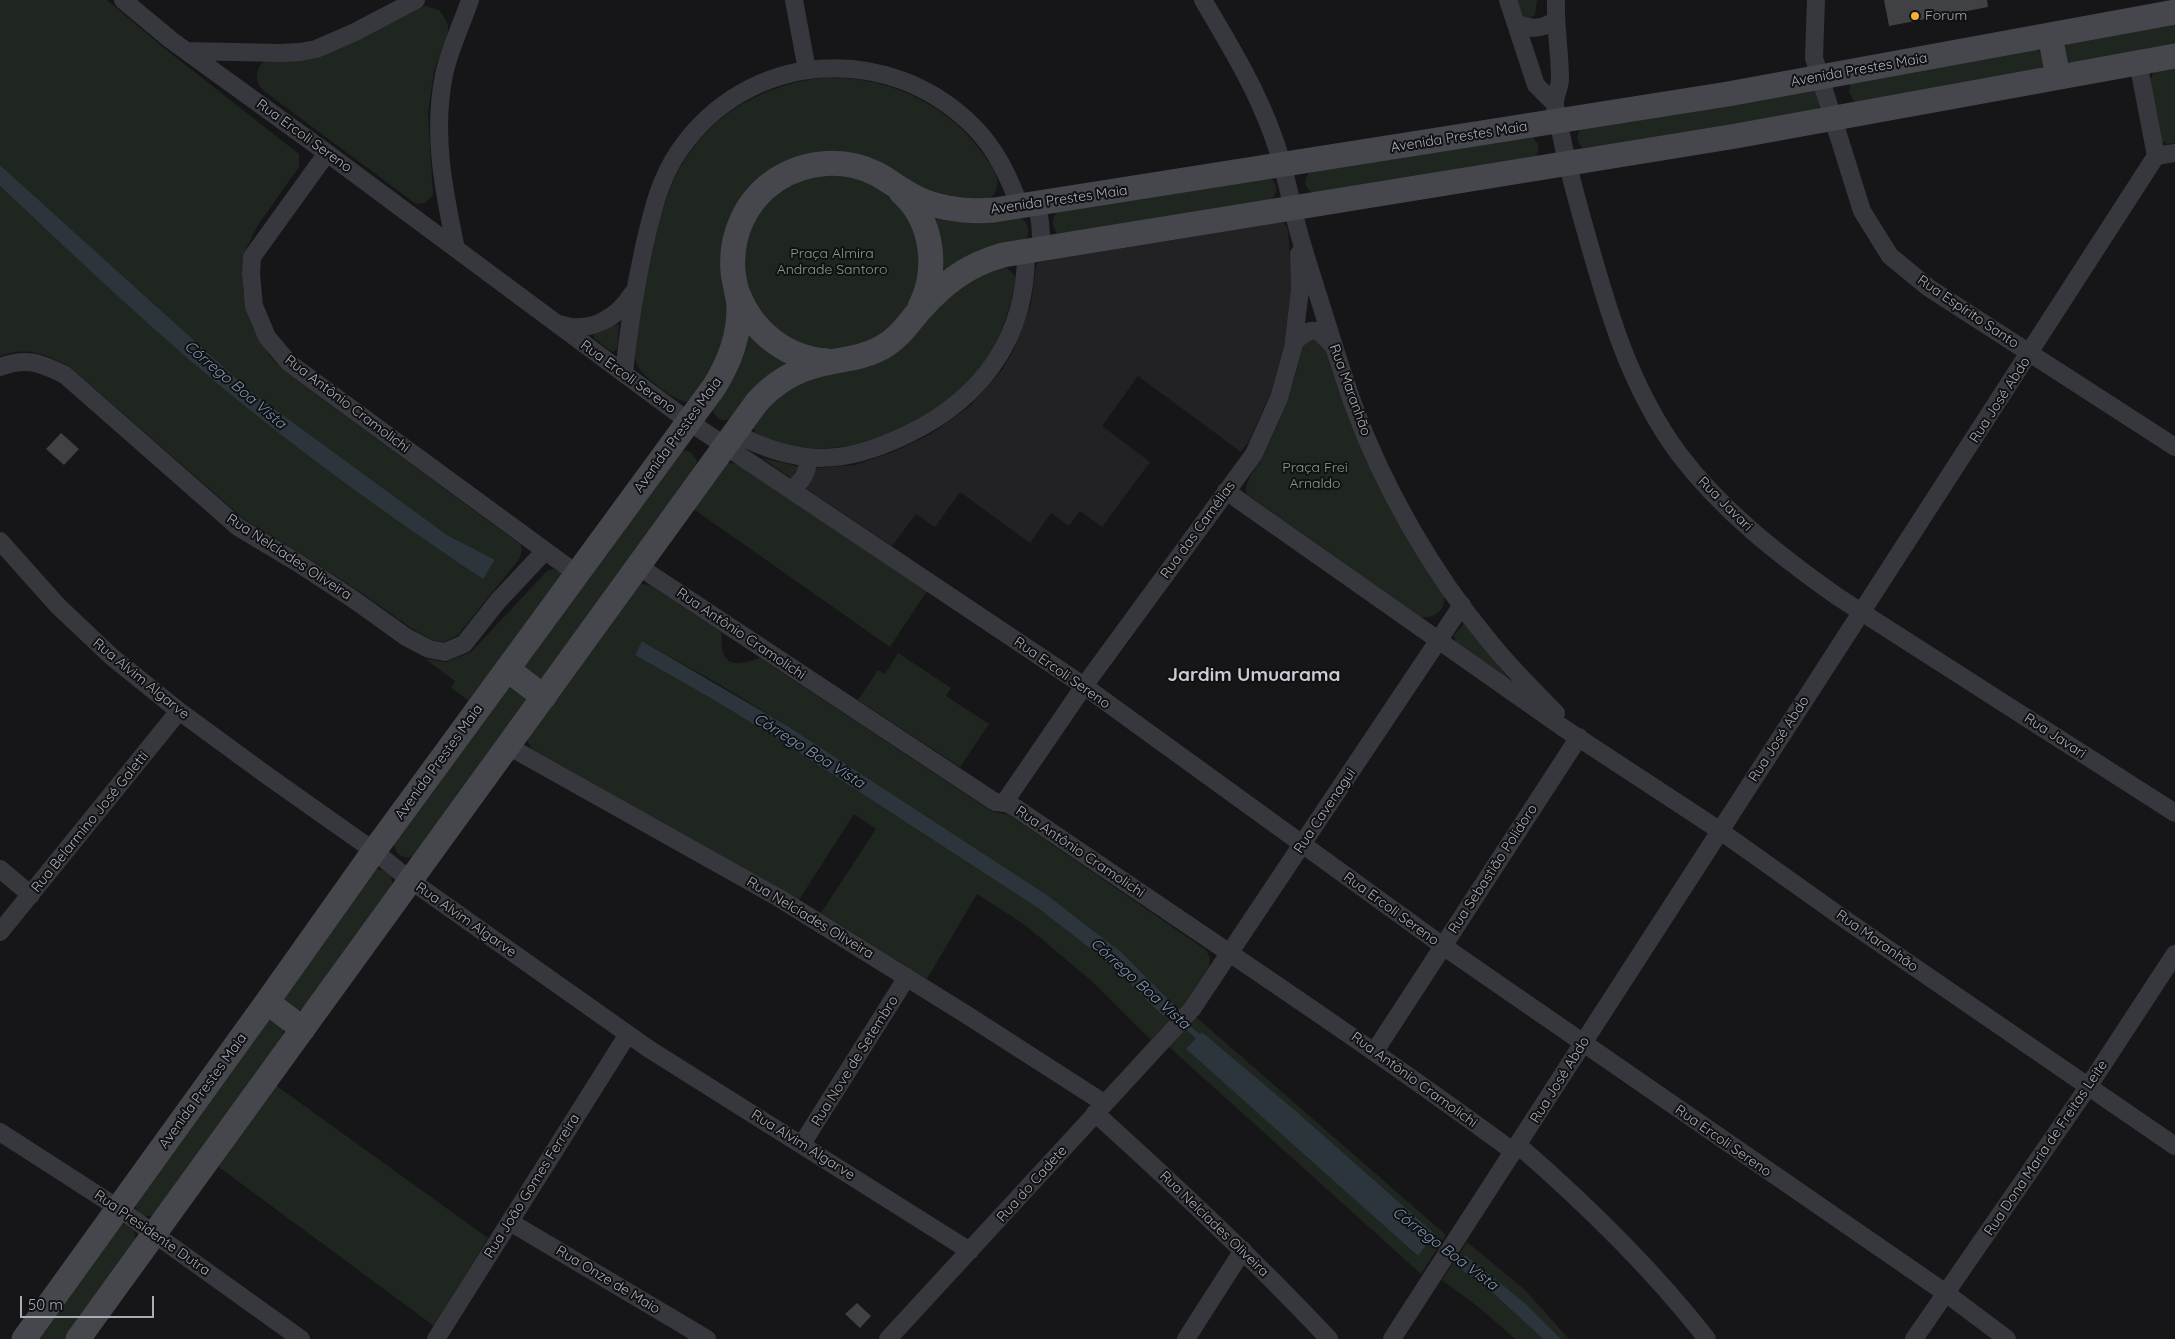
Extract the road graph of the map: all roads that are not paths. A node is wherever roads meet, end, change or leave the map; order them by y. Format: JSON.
{"nodes":[{"id":1,"x":123,"y":0,"type":"edge"},
{"id":2,"x":416,"y":0,"type":"edge"},
{"id":3,"x":470,"y":0,"type":"edge"},
{"id":4,"x":794,"y":0,"type":"edge"},
{"id":5,"x":1203,"y":0,"type":"edge"},
{"id":6,"x":1508,"y":0,"type":"edge"},
{"id":7,"x":1556,"y":0,"type":"edge"},
{"id":8,"x":1816,"y":0,"type":"edge"},
{"id":9,"x":2175,"y":12,"type":"edge"},
{"id":10,"x":1555,"y":21,"type":"junction"},
{"id":11,"x":1516,"y":23,"type":"junction"},
{"id":12,"x":2050,"y":35,"type":"junction"},
{"id":13,"x":188,"y":51,"type":"junction"},
{"id":14,"x":2175,"y":56,"type":"edge"},
{"id":15,"x":2138,"y":62,"type":"junction"},
{"id":16,"x":807,"y":70,"type":"junction"},
{"id":17,"x":1820,"y":76,"type":"junction"},
{"id":18,"x":2058,"y":77,"type":"junction"},
{"id":19,"x":1556,"y":112,"type":"junction"},
{"id":20,"x":1833,"y":118,"type":"junction"},
{"id":21,"x":327,"y":152,"type":"junction"},
{"id":22,"x":2175,"y":152,"type":"edge"},
{"id":23,"x":2156,"y":156,"type":"junction"},
{"id":24,"x":1567,"y":163,"type":"junction"},
{"id":25,"x":1284,"y":166,"type":"junction"},
{"id":26,"x":895,"y":186,"type":"junction"},
{"id":27,"x":1028,"y":206,"type":"junction"},
{"id":28,"x":1294,"y":214,"type":"junction"},
{"id":29,"x":456,"y":249,"type":"junction"},
{"id":30,"x":1034,"y":250,"type":"junction"},
{"id":31,"x":636,"y":282,"type":"junction"},
{"id":32,"x":738,"y":292,"type":"junction"},
{"id":33,"x":917,"y":314,"type":"junction"},
{"id":34,"x":554,"y":322,"type":"junction"},
{"id":35,"x":1294,"y":342,"type":"junction"},
{"id":36,"x":1334,"y":348,"type":"junction"},
{"id":37,"x":2030,"y":353,"type":"junction"},
{"id":38,"x":835,"y":361,"type":"junction"},
{"id":39,"x":0,"y":367,"type":"edge"},
{"id":40,"x":624,"y":374,"type":"junction"},
{"id":41,"x":688,"y":421,"type":"junction"},
{"id":42,"x":730,"y":439,"type":"junction"},
{"id":43,"x":2175,"y":447,"type":"edge"},
{"id":44,"x":808,"y":457,"type":"junction"},
{"id":45,"x":790,"y":489,"type":"junction"},
{"id":46,"x":1226,"y":492,"type":"junction"},
{"id":47,"x":0,"y":540,"type":"edge"},
{"id":48,"x":545,"y":551,"type":"junction"},
{"id":49,"x":638,"y":566,"type":"junction"},
{"id":50,"x":576,"y":574,"type":"junction"},
{"id":51,"x":1462,"y":605,"type":"junction"},
{"id":52,"x":1862,"y":612,"type":"junction"},
{"id":53,"x":1439,"y":641,"type":"junction"},
{"id":54,"x":507,"y":670,"type":"junction"},
{"id":55,"x":1084,"y":686,"type":"junction"},
{"id":56,"x":544,"y":697,"type":"junction"},
{"id":57,"x":179,"y":711,"type":"junction"},
{"id":58,"x":1579,"y":737,"type":"junction"},
{"id":59,"x":508,"y":746,"type":"junction"},
{"id":60,"x":1004,"y":802,"type":"junction"},
{"id":61,"x":2175,"y":813,"type":"edge"},
{"id":62,"x":1719,"y":830,"type":"junction"},
{"id":63,"x":1302,"y":846,"type":"junction"},
{"id":64,"x":374,"y":851,"type":"junction"},
{"id":65,"x":0,"y":870,"type":"edge"},
{"id":66,"x":410,"y":880,"type":"junction"},
{"id":67,"x":31,"y":895,"type":"junction"},
{"id":68,"x":0,"y":932,"type":"edge"},
{"id":69,"x":1442,"y":946,"type":"junction"},
{"id":70,"x":1230,"y":954,"type":"junction"},
{"id":71,"x":2175,"y":954,"type":"edge"},
{"id":72,"x":907,"y":977,"type":"junction"},
{"id":73,"x":268,"y":1002,"type":"junction"},
{"id":74,"x":1180,"y":1021,"type":"joint"},
{"id":75,"x":303,"y":1028,"type":"junction"},
{"id":76,"x":628,"y":1034,"type":"junction"},
{"id":77,"x":1583,"y":1044,"type":"junction"},
{"id":78,"x":1375,"y":1051,"type":"junction"},
{"id":79,"x":2088,"y":1087,"type":"junction"},
{"id":80,"x":1099,"y":1108,"type":"junction"},
{"id":81,"x":0,"y":1132,"type":"edge"},
{"id":82,"x":802,"y":1144,"type":"junction"},
{"id":83,"x":2175,"y":1146,"type":"edge"},
{"id":84,"x":1516,"y":1149,"type":"junction"},
{"id":85,"x":118,"y":1208,"type":"junction"},
{"id":86,"x":510,"y":1222,"type":"junction"},
{"id":87,"x":154,"y":1234,"type":"junction"},
{"id":88,"x":1243,"y":1250,"type":"junction"},
{"id":89,"x":970,"y":1252,"type":"junction"},
{"id":90,"x":1947,"y":1294,"type":"junction"},
{"id":91,"x":896,"y":1337,"type":"edge"},
{"id":92,"x":24,"y":1339,"type":"edge"},
{"id":93,"x":78,"y":1339,"type":"edge"},
{"id":94,"x":301,"y":1339,"type":"edge"},
{"id":95,"x":436,"y":1339,"type":"edge"},
{"id":96,"x":707,"y":1339,"type":"edge"},
{"id":97,"x":1186,"y":1339,"type":"edge"},
{"id":98,"x":1329,"y":1339,"type":"edge"},
{"id":99,"x":1392,"y":1339,"type":"edge"},
{"id":100,"x":1707,"y":1339,"type":"edge"},
{"id":101,"x":1914,"y":1339,"type":"edge"},
{"id":102,"x":2007,"y":1339,"type":"edge"}],
"edges":[{"from":1,"to":13,"type":"street","name":"Rua Ercoli Sereno"},
{"from":2,"to":13,"type":"street"},
{"from":3,"to":29,"type":"street"},
{"from":4,"to":16,"type":"street"},
{"from":5,"to":25,"type":"street","name":"Rua Maranhão"},
{"from":6,"to":11,"type":"street"},
{"from":7,"to":10,"type":"street","name":"Rua Javari"},
{"from":8,"to":17,"type":"street","name":"Rua Espírito Santo"},
{"from":9,"to":12,"type":"street","name":"Avenida Prestes Maia"},
{"from":10,"to":11,"type":"street"},
{"from":10,"to":19,"type":"street","name":"Rua Javari"},
{"from":11,"to":19,"type":"street"},
{"from":12,"to":17,"type":"street","name":"Avenida Prestes Maia"},
{"from":12,"to":18,"type":"street"},
{"from":13,"to":21,"type":"street","name":"Rua Ercoli Sereno"},
{"from":14,"to":15,"type":"street"},
{"from":15,"to":18,"type":"street"},
{"from":15,"to":23,"type":"street"},
{"from":16,"to":27,"type":"street"},
{"from":16,"to":31,"type":"street"},
{"from":17,"to":19,"type":"street","name":"Avenida Prestes Maia"},
{"from":17,"to":20,"type":"street","name":"Rua Espírito Santo"},
{"from":18,"to":20,"type":"street"},
{"from":19,"to":24,"type":"street","name":"Rua Javari"},
{"from":19,"to":25,"type":"street","name":"Avenida Prestes Maia"},
{"from":20,"to":24,"type":"street"},
{"from":20,"to":37,"type":"street","name":"Rua Espírito Santo"},
{"from":21,"to":29,"type":"street","name":"Rua Ercoli Sereno"},
{"from":21,"to":48,"type":"street","name":"Rua Antônio Cramolichi"},
{"from":22,"to":23,"type":"street"},
{"from":23,"to":37,"type":"street","name":"Rua José Abdo"},
{"from":24,"to":28,"type":"street"},
{"from":24,"to":52,"type":"street","name":"Rua Javari"},
{"from":25,"to":27,"type":"street","name":"Avenida Prestes Maia"},
{"from":25,"to":28,"type":"street","name":"Rua Maranhão"},
{"from":26,"to":27,"type":"street","name":"Avenida Prestes Maia"},
{"from":26,"to":32,"type":"street","name":"Avenida Prestes Maia"},
{"from":26,"to":33,"type":"street"},
{"from":27,"to":30,"type":"street"},
{"from":28,"to":30,"type":"street"},
{"from":28,"to":35,"type":"street","name":"Rua das Camélias"},
{"from":28,"to":36,"type":"street","name":"Rua Maranhão"},
{"from":29,"to":34,"type":"street","name":"Rua Ercoli Sereno"},
{"from":30,"to":33,"type":"street"},
{"from":30,"to":44,"type":"street"},
{"from":31,"to":34,"type":"street"},
{"from":31,"to":40,"type":"street"},
{"from":32,"to":38,"type":"street"},
{"from":32,"to":41,"type":"street","name":"Avenida Prestes Maia"},
{"from":33,"to":38,"type":"street"},
{"from":34,"to":40,"type":"street","name":"Rua Ercoli Sereno"},
{"from":35,"to":36,"type":"street"},
{"from":35,"to":46,"type":"street","name":"Rua das Camélias"},
{"from":36,"to":51,"type":"street","name":"Rua Maranhão"},
{"from":37,"to":43,"type":"street","name":"Rua Espírito Santo"},
{"from":37,"to":52,"type":"street","name":"Rua José Abdo"},
{"from":38,"to":42,"type":"street"},
{"from":39,"to":48,"type":"street","name":"Rua Nelcíades Oliveira"},
{"from":40,"to":41,"type":"street","name":"Rua Ercoli Sereno"},
{"from":41,"to":42,"type":"street","name":"Rua Ercoli Sereno"},
{"from":41,"to":50,"type":"street","name":"Avenida Prestes Maia"},
{"from":42,"to":44,"type":"street"},
{"from":42,"to":45,"type":"street","name":"Rua Ercoli Sereno"},
{"from":42,"to":49,"type":"street"},
{"from":44,"to":45,"type":"street"},
{"from":45,"to":55,"type":"street","name":"Rua Ercoli Sereno"},
{"from":46,"to":53,"type":"street","name":"Rua Maranhão"},
{"from":46,"to":55,"type":"street","name":"Rua das Camélias"},
{"from":47,"to":57,"type":"street","name":"Rua Alvim Algarve"},
{"from":48,"to":50,"type":"street","name":"Rua Antônio Cramolichi"},
{"from":49,"to":56,"type":"street"},
{"from":49,"to":60,"type":"street","name":"Rua Antônio Cramolichi"},
{"from":50,"to":54,"type":"street","name":"Avenida Prestes Maia"},
{"from":51,"to":53,"type":"street","name":"Rua Cavenagui"},
{"from":51,"to":58,"type":"street","name":"Rua Maranhão"},
{"from":52,"to":61,"type":"street","name":"Rua Javari"},
{"from":52,"to":62,"type":"street","name":"Rua José Abdo"},
{"from":53,"to":58,"type":"street","name":"Rua Maranhão"},
{"from":53,"to":63,"type":"street","name":"Rua Cavenagui"},
{"from":54,"to":56,"type":"street"},
{"from":54,"to":64,"type":"street","name":"Avenida Prestes Maia"},
{"from":55,"to":60,"type":"street","name":"Rua das Camélias"},
{"from":55,"to":63,"type":"street","name":"Rua Ercoli Sereno"},
{"from":56,"to":59,"type":"street"},
{"from":57,"to":64,"type":"street","name":"Rua Alvim Algarve"},
{"from":57,"to":67,"type":"street","name":"Rua Belarmino José Galetti"},
{"from":58,"to":62,"type":"street","name":"Rua Maranhão"},
{"from":58,"to":69,"type":"street","name":"Rua Sebastião Polidoro"},
{"from":59,"to":66,"type":"street"},
{"from":59,"to":72,"type":"street","name":"Rua Nelcíades Oliveira"},
{"from":60,"to":70,"type":"street","name":"Rua Antônio Cramolichi"},
{"from":62,"to":77,"type":"street","name":"Rua José Abdo"},
{"from":62,"to":79,"type":"street","name":"Rua Maranhão"},
{"from":63,"to":69,"type":"street","name":"Rua Ercoli Sereno"},
{"from":63,"to":70,"type":"street","name":"Rua Cavenagui"},
{"from":64,"to":66,"type":"street","name":"Rua Alvim Algarve"},
{"from":64,"to":73,"type":"street","name":"Avenida Prestes Maia"},
{"from":65,"to":67,"type":"street"},
{"from":66,"to":75,"type":"street"},
{"from":66,"to":76,"type":"street","name":"Rua Alvim Algarve"},
{"from":67,"to":68,"type":"street","name":"Rua Belarmino José Galetti"},
{"from":69,"to":77,"type":"street","name":"Rua Ercoli Sereno"},
{"from":69,"to":78,"type":"street","name":"Rua Sebastião Polidoro"},
{"from":70,"to":74,"type":"street","name":"Rua Cavenagui"},
{"from":70,"to":78,"type":"street","name":"Rua Antônio Cramolichi"},
{"from":71,"to":79,"type":"street","name":"Rua Dona Maria de Freitas Leite"},
{"from":72,"to":80,"type":"street","name":"Rua Nelcíades Oliveira"},
{"from":72,"to":82,"type":"street","name":"Rua Nove de Setembro"},
{"from":73,"to":75,"type":"street"},
{"from":73,"to":85,"type":"street","name":"Avenida Prestes Maia"},
{"from":74,"to":80,"type":"street","name":"Rua do Cadete"},
{"from":75,"to":87,"type":"street"},
{"from":76,"to":82,"type":"street","name":"Rua Alvim Algarve"},
{"from":76,"to":86,"type":"street","name":"Rua João Gomes Ferreira"},
{"from":77,"to":84,"type":"street","name":"Rua José Abdo"},
{"from":77,"to":90,"type":"street","name":"Rua Ercoli Sereno"},
{"from":78,"to":84,"type":"street","name":"Rua Antônio Cramolichi"},
{"from":79,"to":83,"type":"street","name":"Rua Maranhão"},
{"from":79,"to":90,"type":"street","name":"Rua Dona Maria de Freitas Leite"},
{"from":80,"to":88,"type":"street","name":"Rua Nelcíades Oliveira"},
{"from":80,"to":89,"type":"street","name":"Rua do Cadete"},
{"from":81,"to":85,"type":"street","name":"Rua Presidente Dutra"},
{"from":82,"to":89,"type":"street","name":"Rua Alvim Algarve"},
{"from":84,"to":99,"type":"street","name":"Rua José Abdo"},
{"from":84,"to":100,"type":"street","name":"Rua Antônio Cramolichi"},
{"from":85,"to":87,"type":"street","name":"Rua Presidente Dutra"},
{"from":85,"to":92,"type":"street","name":"Avenida Prestes Maia"},
{"from":86,"to":95,"type":"street","name":"Rua João Gomes Ferreira"},
{"from":86,"to":96,"type":"street","name":"Rua Onze de Maio"},
{"from":87,"to":93,"type":"street"},
{"from":87,"to":94,"type":"street","name":"Rua Presidente Dutra"},
{"from":88,"to":97,"type":"street"},
{"from":88,"to":98,"type":"street","name":"Rua Nelcíades Oliveira"},
{"from":89,"to":91,"type":"street","name":"Rua do Cadete"},
{"from":90,"to":101,"type":"street","name":"Rua Dona Maria de Freitas Leite"},
{"from":90,"to":102,"type":"street","name":"Rua Ercoli Sereno"}]}
